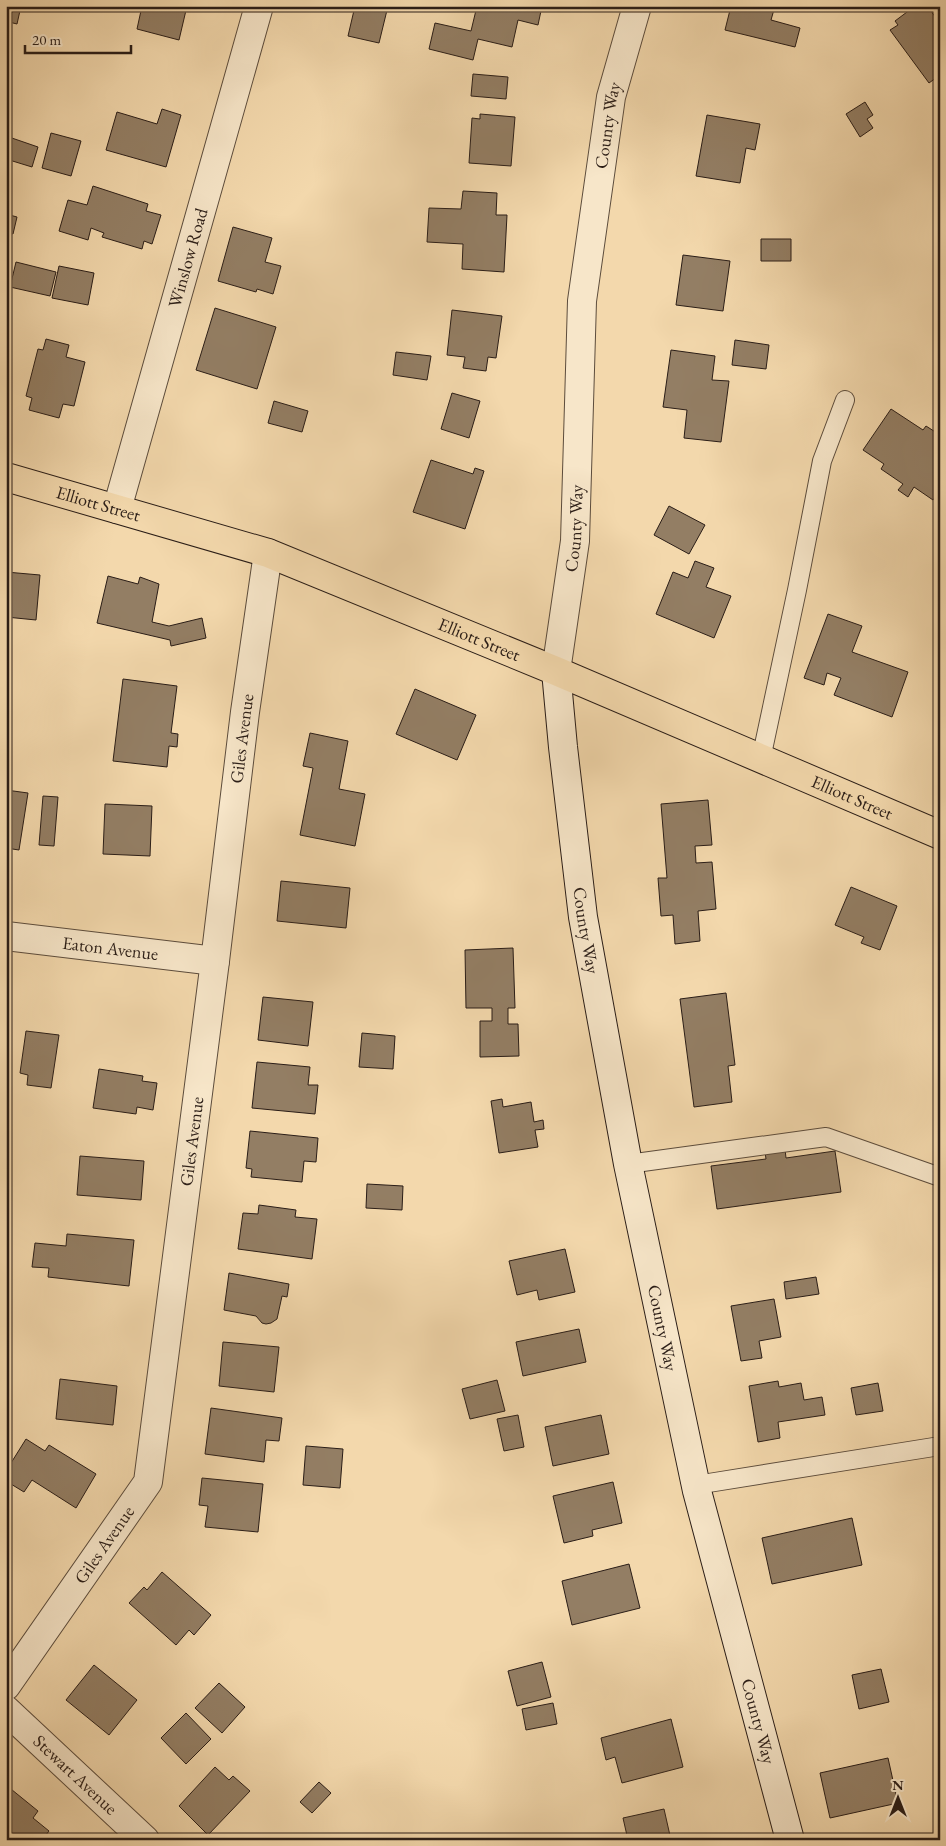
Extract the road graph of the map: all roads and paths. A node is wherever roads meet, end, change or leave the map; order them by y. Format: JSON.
{"nodes":[{"id":1,"x":259,"y":6,"type":"edge"},
{"id":2,"x":637,"y":6,"type":"edge"},
{"id":3,"x":844,"y":400,"type":"dead end"},
{"id":4,"x":6,"y":477,"type":"edge"},
{"id":5,"x":117,"y":509,"type":"junction"},
{"id":6,"x":268,"y":553,"type":"junction"},
{"id":7,"x":556,"y":671,"type":"junction"},
{"id":8,"x":761,"y":759,"type":"junction"},
{"id":9,"x":940,"y":835,"type":"edge"},
{"id":10,"x":6,"y":936,"type":"edge"},
{"id":11,"x":216,"y":961,"type":"junction"},
{"id":12,"x":628,"y":1164,"type":"junction"},
{"id":13,"x":940,"y":1177,"type":"edge"},
{"id":14,"x":940,"y":1446,"type":"edge"},
{"id":15,"x":696,"y":1485,"type":"junction"},
{"id":16,"x":6,"y":1686,"type":"edge"},
{"id":17,"x":6,"y":1710,"type":"edge"},
{"id":18,"x":145,"y":1840,"type":"edge"},
{"id":19,"x":790,"y":1840,"type":"edge"}],
"edges":[{"from":1,"to":5,"type":"street","name":"Winslow Road"},
{"from":2,"to":7,"type":"street","name":"County Way"},
{"from":3,"to":8,"type":"lane"},
{"from":4,"to":5,"type":"main road","name":"Elliott Street"},
{"from":5,"to":6,"type":"main road","name":"Elliott Street"},
{"from":6,"to":7,"type":"main road","name":"Elliott Street"},
{"from":6,"to":11,"type":"street","name":"Giles Avenue"},
{"from":7,"to":8,"type":"main road","name":"Elliott Street"},
{"from":7,"to":12,"type":"street","name":"County Way"},
{"from":8,"to":9,"type":"main road","name":"Elliott Street"},
{"from":10,"to":11,"type":"street","name":"Eaton Avenue"},
{"from":11,"to":16,"type":"street","name":"Giles Avenue"},
{"from":12,"to":13,"type":"lane"},
{"from":12,"to":15,"type":"street","name":"County Way"},
{"from":14,"to":15,"type":"lane"},
{"from":15,"to":19,"type":"street","name":"County Way"},
{"from":17,"to":18,"type":"street","name":"Stewart Avenue"}]}
